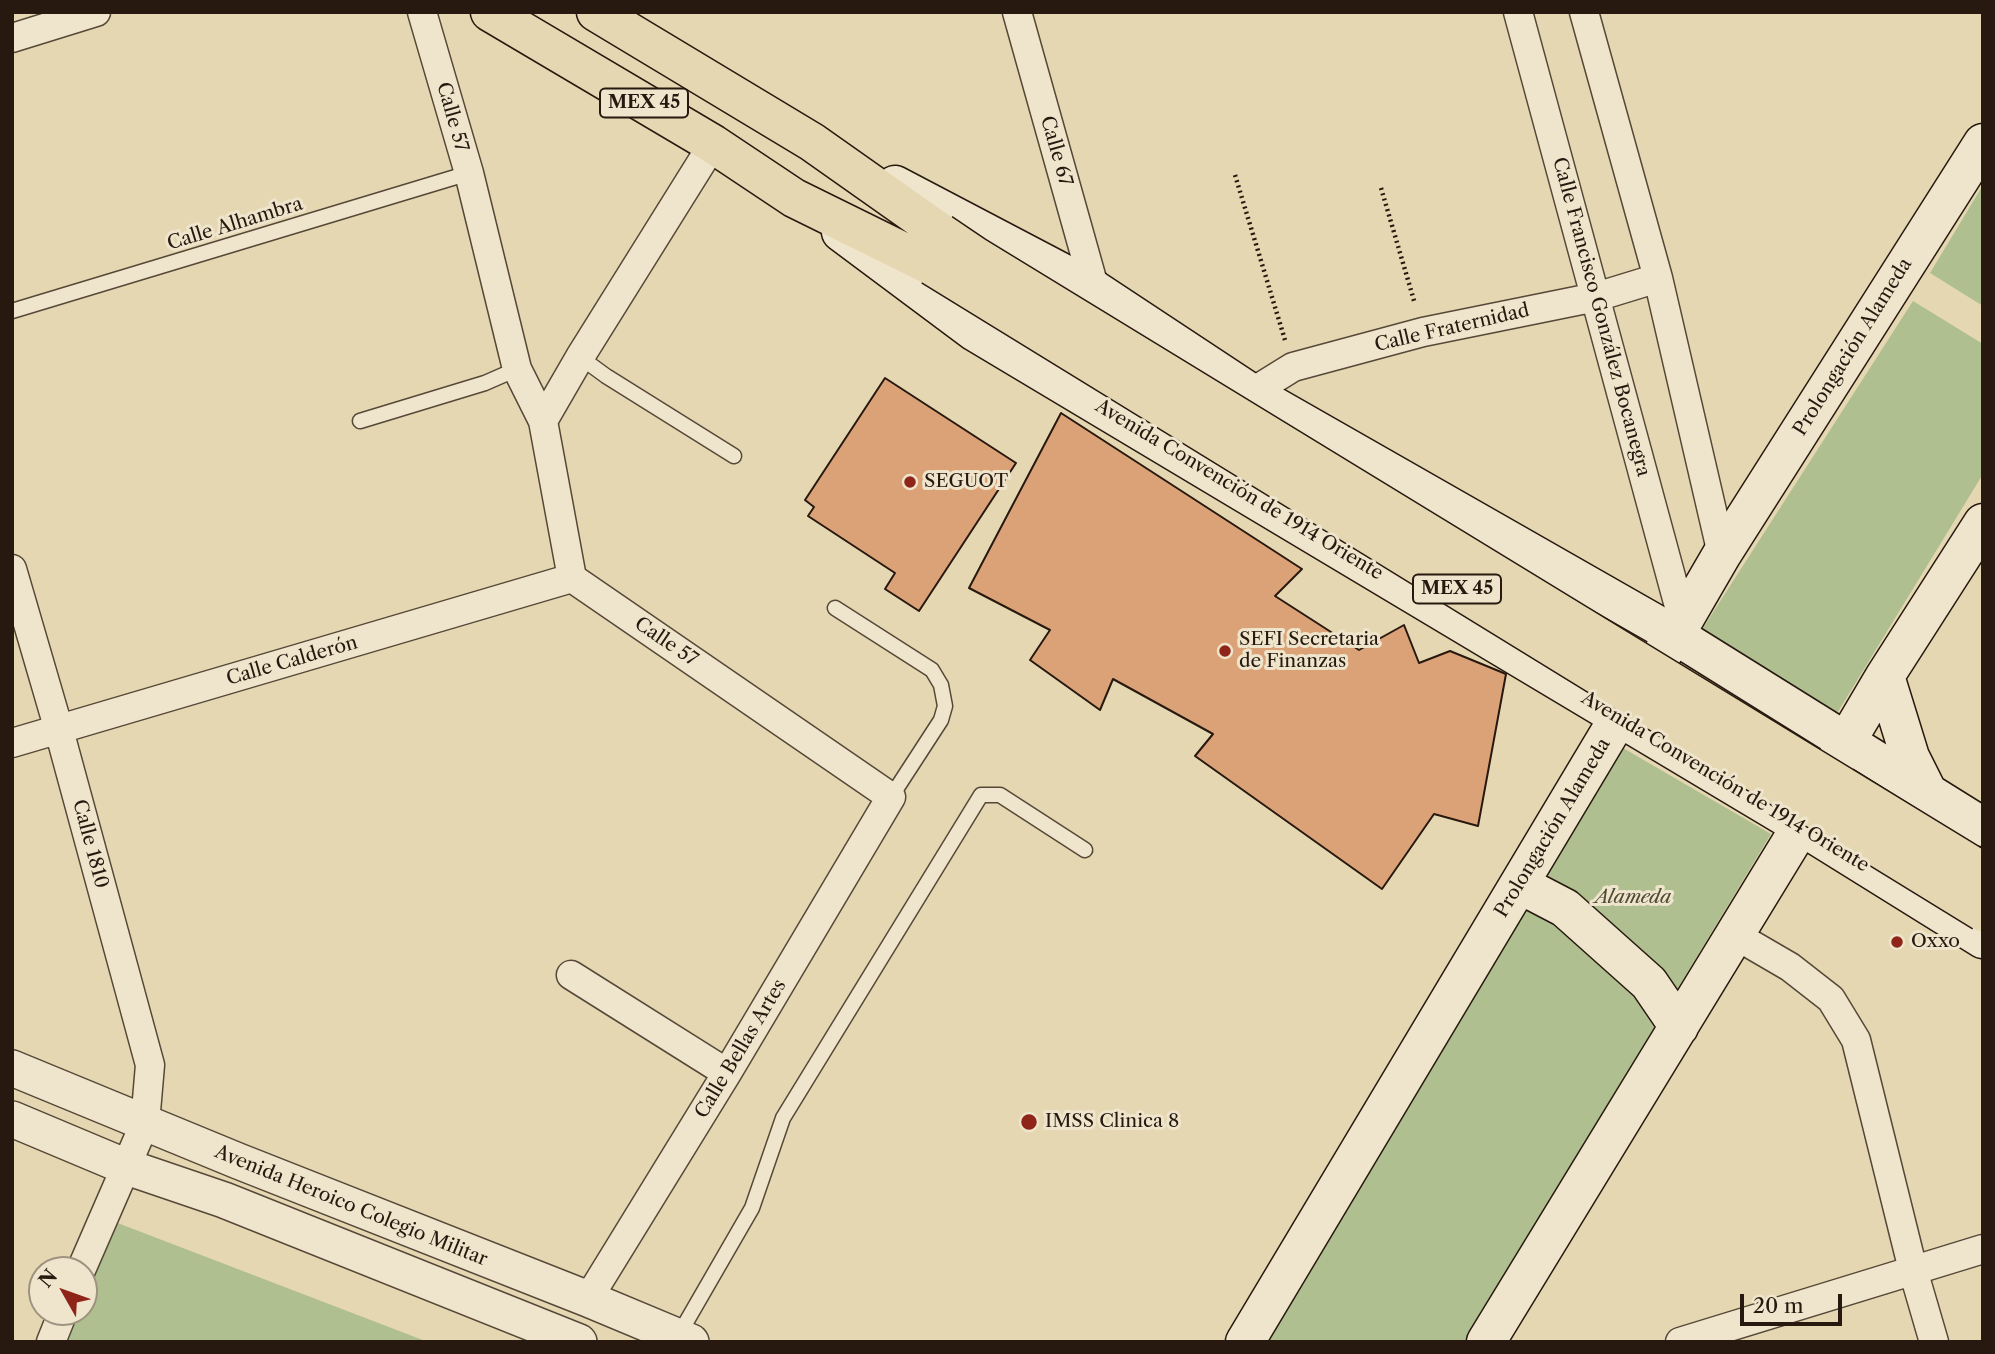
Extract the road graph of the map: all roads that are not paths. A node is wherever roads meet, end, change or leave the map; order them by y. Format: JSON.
{"nodes":[{"id":1,"x":96,"y":12,"type":"edge"},
{"id":2,"x":422,"y":12,"type":"edge"},
{"id":3,"x":491,"y":12,"type":"edge"},
{"id":4,"x":596,"y":12,"type":"edge"},
{"id":5,"x":1518,"y":12,"type":"edge"},
{"id":6,"x":1584,"y":12,"type":"edge"},
{"id":7,"x":1023,"y":13,"type":"edge"},
{"id":8,"x":12,"y":38,"type":"edge"},
{"id":9,"x":812,"y":142,"type":"junction"},
{"id":10,"x":1983,"y":143,"type":"edge"},
{"id":11,"x":713,"y":144,"type":"junction"},
{"id":12,"x":469,"y":173,"type":"junction"},
{"id":13,"x":794,"y":198,"type":"junction"},
{"id":14,"x":936,"y":249,"type":"junction"},
{"id":15,"x":1658,"y":278,"type":"junction"},
{"id":16,"x":1095,"y":290,"type":"junction"},
{"id":17,"x":1596,"y":297,"type":"junction"},
{"id":18,"x":12,"y":311,"type":"edge"},
{"id":19,"x":580,"y":357,"type":"junction"},
{"id":20,"x":517,"y":369,"type":"junction"},
{"id":21,"x":1251,"y":393,"type":"junction"},
{"id":22,"x":360,"y":421,"type":"dead end"},
{"id":23,"x":543,"y":421,"type":"junction"},
{"id":24,"x":734,"y":456,"type":"dead end"},
{"id":25,"x":1983,"y":523,"type":"edge"},
{"id":26,"x":1722,"y":554,"type":"junction"},
{"id":27,"x":1536,"y":555,"type":"junction"},
{"id":28,"x":12,"y":569,"type":"edge"},
{"id":29,"x":572,"y":578,"type":"junction"},
{"id":30,"x":835,"y":608,"type":"dead end"},
{"id":31,"x":1679,"y":628,"type":"junction"},
{"id":32,"x":1472,"y":629,"type":"junction"},
{"id":33,"x":1885,"y":676,"type":"junction"},
{"id":34,"x":1619,"y":717,"type":"junction"},
{"id":35,"x":59,"y":730,"type":"junction"},
{"id":36,"x":1846,"y":742,"type":"junction"},
{"id":37,"x":12,"y":743,"type":"edge"},
{"id":38,"x":1927,"y":792,"type":"junction"},
{"id":39,"x":891,"y":797,"type":"junction"},
{"id":40,"x":1801,"y":826,"type":"junction"},
{"id":41,"x":1983,"y":828,"type":"edge"},
{"id":42,"x":1085,"y":850,"type":"dead end"},
{"id":43,"x":1983,"y":872,"type":"edge"},
{"id":44,"x":1519,"y":884,"type":"junction"},
{"id":45,"x":1939,"y":912,"type":"junction"},
{"id":46,"x":1983,"y":912,"type":"edge"},
{"id":47,"x":1735,"y":935,"type":"junction"},
{"id":48,"x":1983,"y":939,"type":"edge"},
{"id":49,"x":571,"y":975,"type":"dead end"},
{"id":50,"x":1679,"y":1027,"type":"junction"},
{"id":51,"x":12,"y":1068,"type":"edge"},
{"id":52,"x":727,"y":1073,"type":"junction"},
{"id":53,"x":12,"y":1119,"type":"edge"},
{"id":54,"x":145,"y":1123,"type":"junction"},
{"id":55,"x":124,"y":1166,"type":"junction"},
{"id":56,"x":1983,"y":1249,"type":"edge"},
{"id":57,"x":87,"y":1256,"type":"edge"},
{"id":58,"x":1913,"y":1270,"type":"junction"},
{"id":59,"x":588,"y":1299,"type":"junction"},
{"id":60,"x":681,"y":1340,"type":"edge"},
{"id":61,"x":579,"y":1342,"type":"edge"},
{"id":62,"x":1245,"y":1342,"type":"edge"},
{"id":63,"x":1486,"y":1342,"type":"edge"},
{"id":64,"x":1680,"y":1342,"type":"edge"},
{"id":65,"x":1934,"y":1342,"type":"edge"}],
"edges":[{"from":1,"to":8,"type":"street"},
{"from":2,"to":12,"type":"street","name":"Calle 57"},
{"from":3,"to":11,"type":"main road","name":"Avenida Convención de 1914 Oriente","number":"MEX 45"},
{"from":4,"to":9,"type":"main road","name":"Avenida Convención de 1914 Oriente","number":"MEX 45"},
{"from":5,"to":17,"type":"street","name":"Calle Francisco González Bocanegra"},
{"from":6,"to":15,"type":"street"},
{"from":7,"to":16,"type":"street","name":"Calle 67"},
{"from":9,"to":14,"type":"main road","name":"Avenida Convención de 1914 Oriente","number":"MEX 45"},
{"from":9,"to":16,"type":"main road","name":"Avenida Convención de 1914 Oriente"},
{"from":10,"to":26,"type":"main road","name":"Prolongación Alameda"},
{"from":11,"to":13,"type":"main road","name":"Avenida Convención de 1914 Oriente","number":"MEX 45"},
{"from":11,"to":19,"type":"street"},
{"from":12,"to":18,"type":"lane","name":"Calle Alhambra"},
{"from":12,"to":20,"type":"street","name":"Calle 57"},
{"from":13,"to":14,"type":"main road","name":"Avenida Convención de 1914 Oriente","number":"MEX 45"},
{"from":13,"to":32,"type":"main road","name":"Avenida Convención de 1914 Oriente"},
{"from":14,"to":43,"type":"main road","name":"Avenida Convención de 1914 Oriente","number":"MEX 45","bridge":true},
{"from":14,"to":46,"type":"main road","name":"Avenida Convención de 1914 Oriente","number":"MEX 45","bridge":true},
{"from":15,"to":17,"type":"street","name":"Calle Fraternidad"},
{"from":15,"to":26,"type":"street"},
{"from":16,"to":21,"type":"main road","name":"Avenida Convención de 1914 Oriente"},
{"from":17,"to":21,"type":"street","name":"Calle Fraternidad"},
{"from":17,"to":31,"type":"street","name":"Calle Francisco González Bocanegra"},
{"from":19,"to":23,"type":"street"},
{"from":19,"to":24,"type":"lane"},
{"from":20,"to":22,"type":"lane"},
{"from":20,"to":23,"type":"street","name":"Calle 57"},
{"from":21,"to":27,"type":"main road","name":"Avenida Convención de 1914 Oriente"},
{"from":23,"to":29,"type":"street","name":"Calle 57"},
{"from":25,"to":33,"type":"main road"},
{"from":26,"to":31,"type":"main road","name":"Prolongación Alameda"},
{"from":27,"to":31,"type":"main road","name":"Avenida Convención de 1914 Oriente"},
{"from":27,"to":32,"type":"main road"},
{"from":28,"to":35,"type":"street","name":"Calle 1810"},
{"from":29,"to":35,"type":"street","name":"Calle Calderón"},
{"from":29,"to":39,"type":"street","name":"Calle 57"},
{"from":30,"to":39,"type":"lane"},
{"from":31,"to":34,"type":"main road","name":"Prolongación Alameda"},
{"from":31,"to":36,"type":"main road","name":"Avenida Convención de 1914 Oriente"},
{"from":32,"to":34,"type":"main road","name":"Avenida Convención de 1914 Oriente"},
{"from":33,"to":36,"type":"main road"},
{"from":33,"to":38,"type":"main road"},
{"from":34,"to":40,"type":"main road","name":"Avenida Convención de 1914 Oriente"},
{"from":34,"to":44,"type":"main road","name":"Prolongación Alameda"},
{"from":35,"to":37,"type":"street","name":"Calle Calderón"},
{"from":35,"to":54,"type":"street","name":"Calle 1810"},
{"from":36,"to":38,"type":"main road","name":"Avenida Convención de 1914 Oriente"},
{"from":36,"to":40,"type":"main road"},
{"from":38,"to":41,"type":"main road","name":"Avenida Convención de 1914 Oriente"},
{"from":39,"to":52,"type":"street","name":"Calle Bellas Artes"},
{"from":40,"to":45,"type":"main road","name":"Avenida Convención de 1914 Oriente"},
{"from":40,"to":47,"type":"main road"},
{"from":41,"to":45,"type":"main road"},
{"from":42,"to":60,"type":"lane"},
{"from":44,"to":50,"type":"main road"},
{"from":44,"to":62,"type":"main road","name":"Prolongación Alameda"},
{"from":45,"to":48,"type":"main road","name":"Avenida Convención de 1914 Oriente"},
{"from":47,"to":50,"type":"main road"},
{"from":47,"to":58,"type":"street"},
{"from":49,"to":52,"type":"street"},
{"from":50,"to":63,"type":"main road"},
{"from":51,"to":54,"type":"street","name":"Avenida Heroico Colegio Militar"},
{"from":52,"to":59,"type":"street","name":"Calle Bellas Artes"},
{"from":53,"to":55,"type":"street"},
{"from":54,"to":55,"type":"street"},
{"from":54,"to":59,"type":"street","name":"Avenida Heroico Colegio Militar"},
{"from":55,"to":57,"type":"street"},
{"from":55,"to":61,"type":"street"},
{"from":56,"to":58,"type":"street"},
{"from":58,"to":64,"type":"street"},
{"from":58,"to":65,"type":"street"},
{"from":59,"to":60,"type":"street","name":"Avenida Heroico Colegio Militar"}]}
